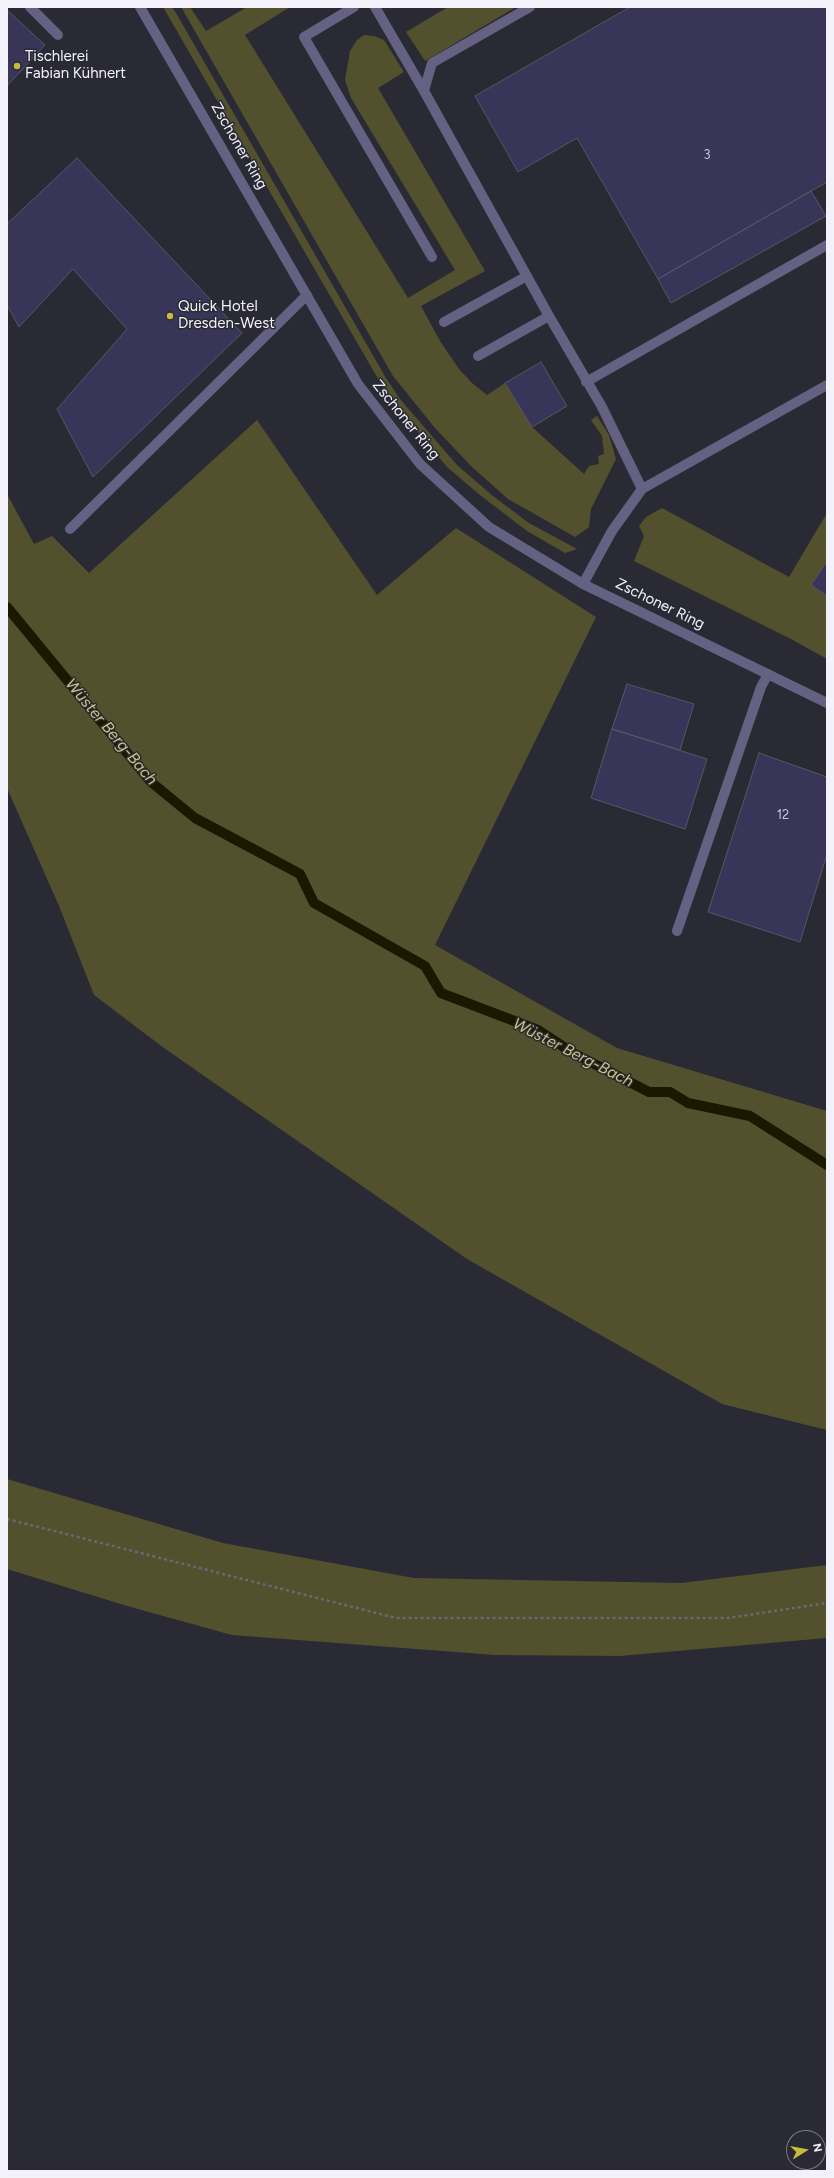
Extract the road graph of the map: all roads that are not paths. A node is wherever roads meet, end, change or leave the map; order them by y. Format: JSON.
{"nodes":[{"id":1,"x":30,"y":7,"type":"edge"},
{"id":2,"x":140,"y":7,"type":"edge"},
{"id":3,"x":354,"y":7,"type":"edge"},
{"id":4,"x":375,"y":7,"type":"edge"},
{"id":5,"x":530,"y":7,"type":"edge"},
{"id":6,"x":58,"y":35,"type":"dead end"},
{"id":7,"x":424,"y":91,"type":"junction"},
{"id":8,"x":827,"y":245,"type":"edge"},
{"id":9,"x":432,"y":257,"type":"dead end"},
{"id":10,"x":526,"y":276,"type":"junction"},
{"id":11,"x":307,"y":295,"type":"junction"},
{"id":12,"x":549,"y":316,"type":"junction"},
{"id":13,"x":444,"y":322,"type":"dead end"},
{"id":14,"x":478,"y":356,"type":"dead end"},
{"id":15,"x":586,"y":382,"type":"junction"},
{"id":16,"x":827,"y":385,"type":"edge"},
{"id":17,"x":642,"y":489,"type":"junction"},
{"id":18,"x":70,"y":529,"type":"dead end"},
{"id":19,"x":583,"y":584,"type":"junction"},
{"id":20,"x":768,"y":674,"type":"junction"},
{"id":21,"x":827,"y":703,"type":"edge"},
{"id":22,"x":677,"y":931,"type":"dead end"}],
"edges":[{"from":1,"to":6,"type":"street"},
{"from":2,"to":11,"type":"street","name":"Zschoner Ring"},
{"from":3,"to":9,"type":"street"},
{"from":4,"to":7,"type":"street"},
{"from":5,"to":7,"type":"street"},
{"from":7,"to":10,"type":"street"},
{"from":8,"to":15,"type":"street"},
{"from":10,"to":12,"type":"street"},
{"from":10,"to":13,"type":"street"},
{"from":11,"to":18,"type":"street"},
{"from":11,"to":19,"type":"street","name":"Zschoner Ring"},
{"from":12,"to":14,"type":"street"},
{"from":12,"to":15,"type":"street"},
{"from":15,"to":17,"type":"street"},
{"from":16,"to":17,"type":"street"},
{"from":17,"to":19,"type":"street"},
{"from":19,"to":20,"type":"street","name":"Zschoner Ring"},
{"from":20,"to":21,"type":"street","name":"Zschoner Ring"},
{"from":20,"to":22,"type":"street"}]}
